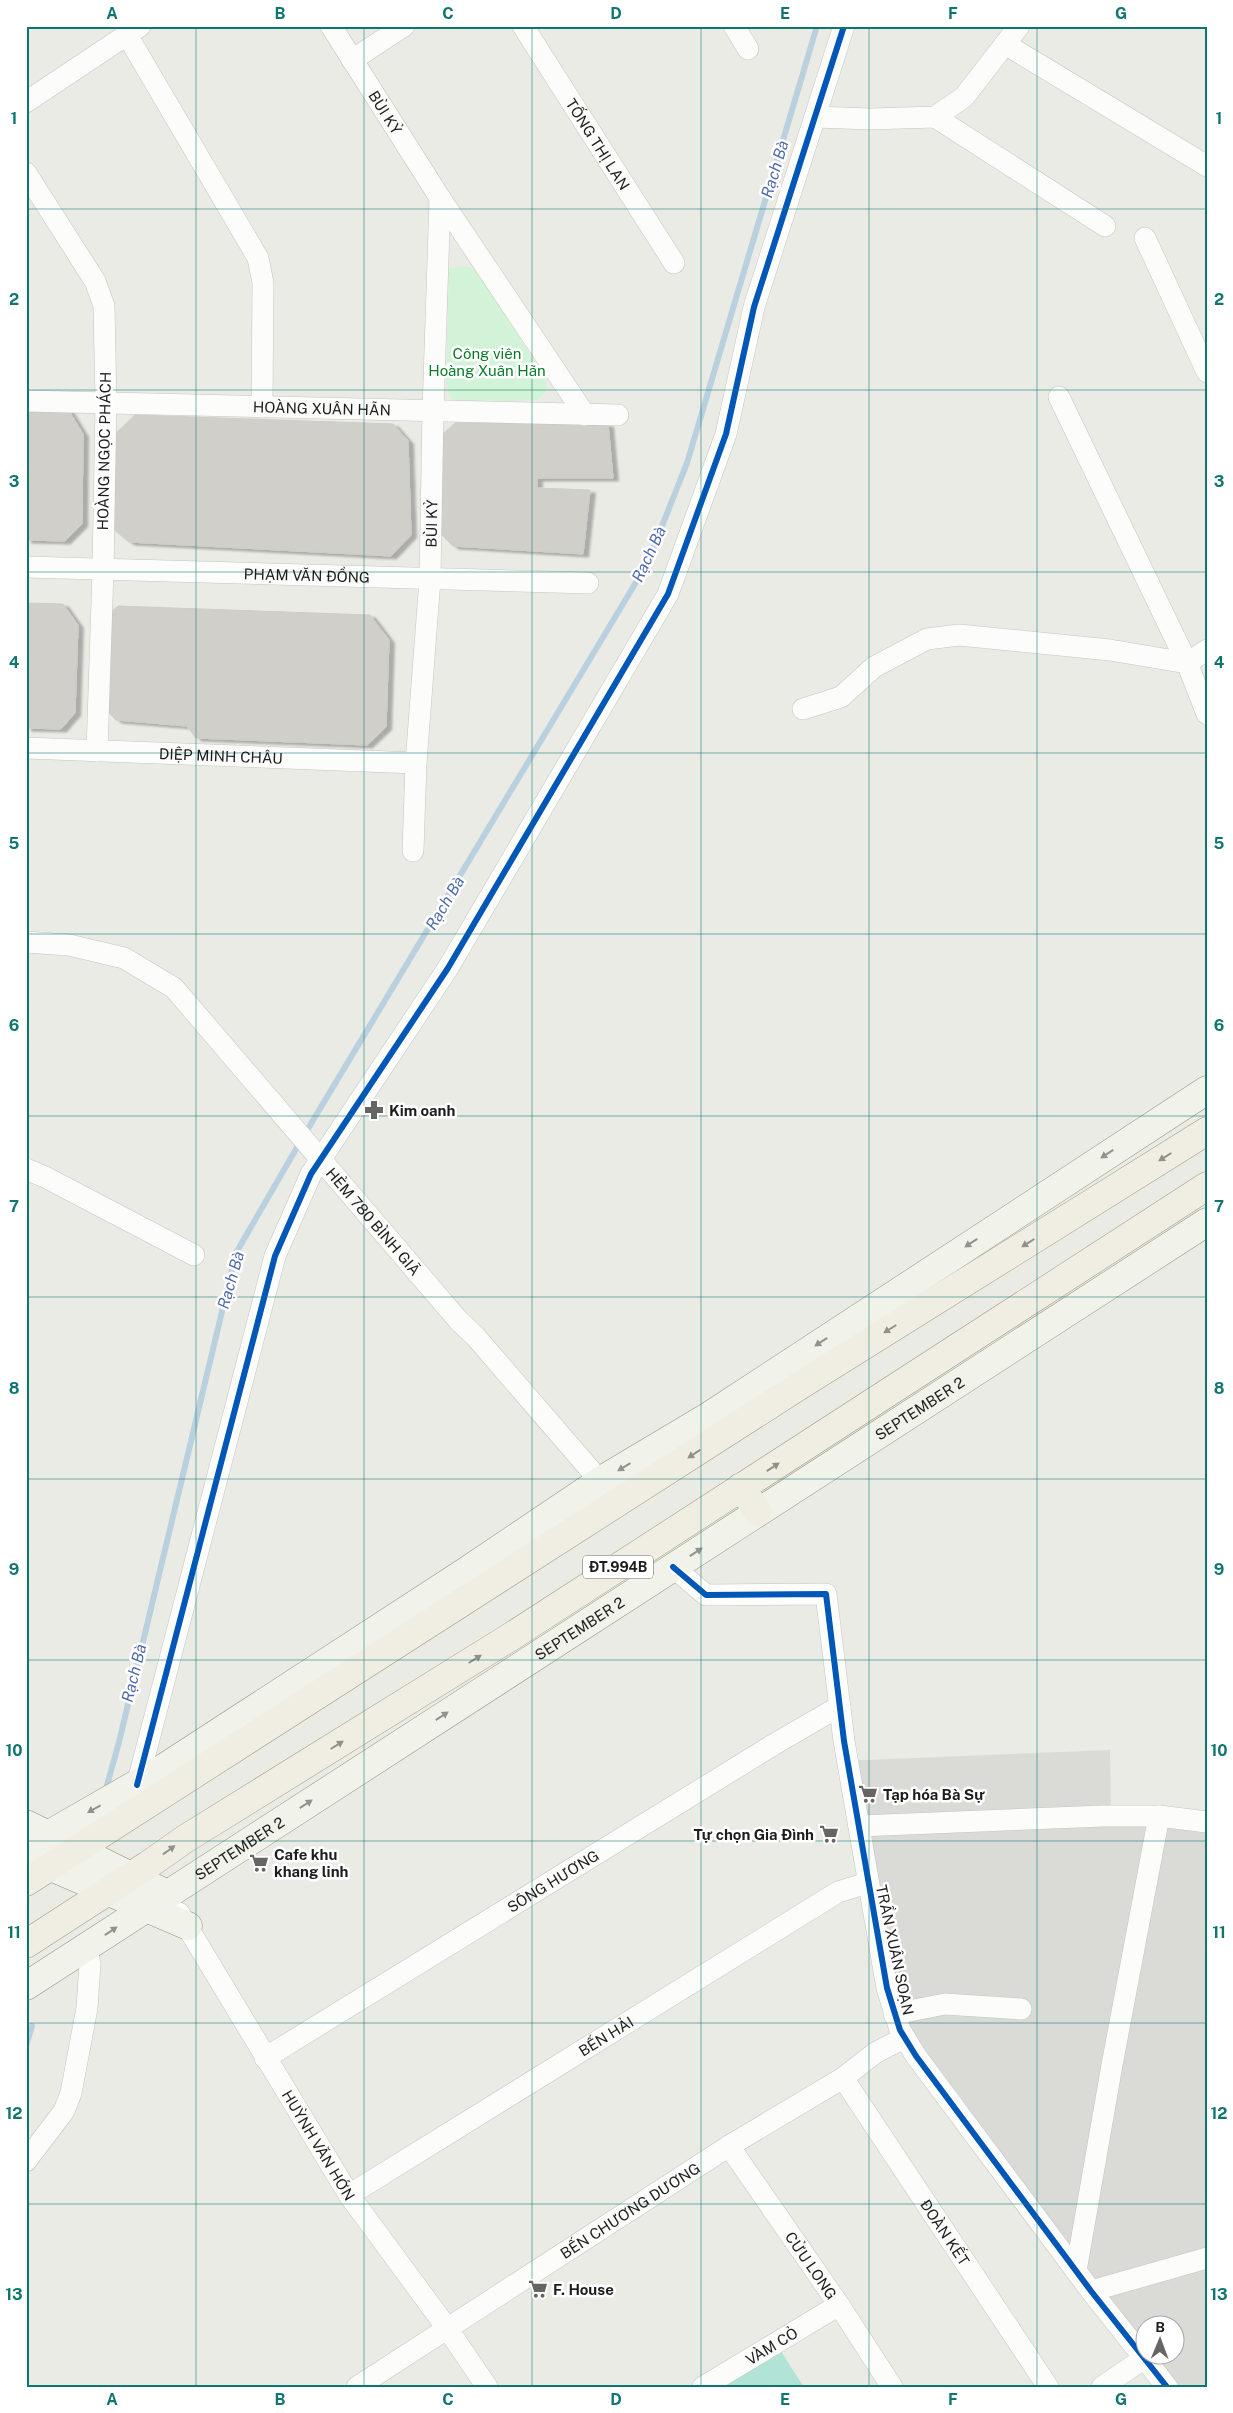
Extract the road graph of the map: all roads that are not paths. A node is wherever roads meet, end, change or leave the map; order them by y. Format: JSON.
{"nodes":[{"id":1,"x":331,"y":26,"type":"edge"},
{"id":2,"x":404,"y":26,"type":"edge"},
{"id":3,"x":523,"y":26,"type":"edge"},
{"id":4,"x":734,"y":26,"type":"edge"},
{"id":5,"x":844,"y":26,"type":"edge"},
{"id":6,"x":1019,"y":26,"type":"edge"},
{"id":7,"x":134,"y":30,"type":"edge"},
{"id":8,"x":1005,"y":44,"type":"junction"},
{"id":9,"x":748,"y":48,"type":"dead end"},
{"id":10,"x":352,"y":60,"type":"junction"},
{"id":11,"x":26,"y":102,"type":"edge"},
{"id":12,"x":815,"y":117,"type":"junction"},
{"id":13,"x":935,"y":117,"type":"junction"},
{"id":14,"x":1207,"y":166,"type":"edge"},
{"id":15,"x":26,"y":173,"type":"edge"},
{"id":16,"x":440,"y":198,"type":"junction"},
{"id":17,"x":1105,"y":226,"type":"dead end"},
{"id":18,"x":1145,"y":238,"type":"dead end"},
{"id":19,"x":674,"y":263,"type":"dead end"},
{"id":20,"x":1207,"y":372,"type":"edge"},
{"id":21,"x":1059,"y":397,"type":"dead end"},
{"id":22,"x":26,"y":401,"type":"edge"},
{"id":23,"x":106,"y":403,"type":"junction"},
{"id":24,"x":262,"y":407,"type":"junction"},
{"id":25,"x":433,"y":411,"type":"junction"},
{"id":26,"x":585,"y":415,"type":"junction"},
{"id":27,"x":618,"y":415,"type":"dead end"},
{"id":28,"x":26,"y":567,"type":"edge"},
{"id":29,"x":103,"y":571,"type":"junction"},
{"id":30,"x":430,"y":579,"type":"junction"},
{"id":31,"x":588,"y":583,"type":"dead end"},
{"id":32,"x":1207,"y":650,"type":"edge"},
{"id":33,"x":1187,"y":663,"type":"junction"},
{"id":34,"x":803,"y":709,"type":"dead end"},
{"id":35,"x":1207,"y":714,"type":"edge"},
{"id":36,"x":26,"y":748,"type":"edge"},
{"id":37,"x":97,"y":751,"type":"junction"},
{"id":38,"x":416,"y":763,"type":"junction"},
{"id":39,"x":413,"y":850,"type":"dead end"},
{"id":40,"x":26,"y":942,"type":"edge"},
{"id":41,"x":1207,"y":1090,"type":"edge"},
{"id":42,"x":1207,"y":1131,"type":"edge"},
{"id":43,"x":321,"y":1159,"type":"junction"},
{"id":44,"x":26,"y":1169,"type":"edge"},
{"id":45,"x":1207,"y":1186,"type":"edge"},
{"id":46,"x":1207,"y":1222,"type":"edge"},
{"id":47,"x":194,"y":1255,"type":"dead end"},
{"id":48,"x":716,"y":1426,"type":"junction"},
{"id":49,"x":600,"y":1481,"type":"junction"},
{"id":50,"x":741,"y":1487,"type":"junction"},
{"id":51,"x":758,"y":1512,"type":"junction"},
{"id":52,"x":673,"y":1567,"type":"junction"},
{"id":53,"x":840,"y":1706,"type":"junction"},
{"id":54,"x":137,"y":1785,"type":"junction"},
{"id":55,"x":1159,"y":1816,"type":"junction"},
{"id":56,"x":1207,"y":1822,"type":"edge"},
{"id":57,"x":859,"y":1826,"type":"junction"},
{"id":58,"x":33,"y":1836,"type":"edge"},
{"id":59,"x":76,"y":1849,"type":"junction"},
{"id":60,"x":38,"y":1862,"type":"edge"},
{"id":61,"x":132,"y":1876,"type":"junction"},
{"id":62,"x":26,"y":1882,"type":"edge"},
{"id":63,"x":867,"y":1883,"type":"junction"},
{"id":64,"x":108,"y":1892,"type":"junction"},
{"id":65,"x":156,"y":1901,"type":"junction"},
{"id":66,"x":188,"y":1926,"type":"joint"},
{"id":67,"x":26,"y":1944,"type":"edge"},
{"id":68,"x":86,"y":1947,"type":"junction"},
{"id":69,"x":26,"y":1986,"type":"edge"},
{"id":70,"x":1020,"y":2009,"type":"dead end"},
{"id":71,"x":894,"y":2014,"type":"junction"},
{"id":72,"x":904,"y":2038,"type":"junction"},
{"id":73,"x":265,"y":2058,"type":"junction"},
{"id":74,"x":843,"y":2078,"type":"junction"},
{"id":75,"x":729,"y":2146,"type":"junction"},
{"id":76,"x":26,"y":2161,"type":"edge"},
{"id":77,"x":349,"y":2195,"type":"junction"},
{"id":78,"x":1207,"y":2258,"type":"edge"},
{"id":79,"x":1076,"y":2271,"type":"junction"},
{"id":80,"x":1091,"y":2291,"type":"junction"},
{"id":81,"x":840,"y":2305,"type":"junction"},
{"id":82,"x":447,"y":2328,"type":"junction"},
{"id":83,"x":1136,"y":2350,"type":"edge"},
{"id":84,"x":1136,"y":2364,"type":"edge"},
{"id":85,"x":1149,"y":2366,"type":"edge"},
{"id":86,"x":357,"y":2387,"type":"edge"},
{"id":87,"x":487,"y":2387,"type":"edge"},
{"id":88,"x":703,"y":2387,"type":"edge"},
{"id":89,"x":892,"y":2387,"type":"edge"},
{"id":90,"x":1048,"y":2387,"type":"edge"},
{"id":91,"x":1102,"y":2387,"type":"edge"},
{"id":92,"x":1167,"y":2387,"type":"edge"}],
"edges":[{"from":1,"to":10,"type":"street","name":"BÙI KỶ"},
{"from":2,"to":10,"type":"street"},
{"from":3,"to":19,"type":"street","name":"TỐNG THỊ LAN"},
{"from":4,"to":9,"type":"street"},
{"from":5,"to":12,"type":"street"},
{"from":6,"to":8,"type":"street"},
{"from":7,"to":11,"type":"street"},
{"from":7,"to":24,"type":"street"},
{"from":8,"to":13,"type":"street"},
{"from":8,"to":14,"type":"street"},
{"from":10,"to":16,"type":"street","name":"BÙI KỶ"},
{"from":12,"to":13,"type":"street"},
{"from":12,"to":43,"type":"street"},
{"from":13,"to":17,"type":"street"},
{"from":15,"to":23,"type":"street","name":"HOÀNG NGỌC PHÁCH"},
{"from":16,"to":25,"type":"street","name":"BÙI KỶ"},
{"from":16,"to":26,"type":"street","name":"BÙI KỶ"},
{"from":18,"to":20,"type":"street"},
{"from":21,"to":33,"type":"street"},
{"from":22,"to":23,"type":"street","name":"HOÀNG XUÂN HÃN"},
{"from":23,"to":24,"type":"street","name":"HOÀNG XUÂN HÃN"},
{"from":23,"to":29,"type":"street","name":"HOÀNG NGỌC PHÁCH"},
{"from":24,"to":25,"type":"street","name":"HOÀNG XUÂN HÃN"},
{"from":25,"to":26,"type":"street","name":"HOÀNG XUÂN HÃN"},
{"from":25,"to":30,"type":"street","name":"BÙI KỶ"},
{"from":26,"to":27,"type":"street","name":"HOÀNG XUÂN HÃN"},
{"from":28,"to":29,"type":"street","name":"PHẠM VĂN ĐỒNG"},
{"from":29,"to":30,"type":"street","name":"PHẠM VĂN ĐỒNG"},
{"from":29,"to":37,"type":"street","name":"HOÀNG NGỌC PHÁCH"},
{"from":30,"to":31,"type":"street","name":"PHẠM VĂN ĐỒNG"},
{"from":30,"to":38,"type":"street","name":"BÙI KỶ"},
{"from":32,"to":33,"type":"street"},
{"from":33,"to":34,"type":"street"},
{"from":33,"to":35,"type":"street"},
{"from":36,"to":37,"type":"street","name":"DIỆP MINH CHÂU"},
{"from":37,"to":38,"type":"street","name":"DIỆP MINH CHÂU"},
{"from":38,"to":39,"type":"street","name":"BÙI KỶ"},
{"from":40,"to":43,"type":"street","name":"HẺM 780 BÌNH GIÃ"},
{"from":41,"to":48,"type":"main road","one_way":true},
{"from":42,"to":48,"type":"main road","one_way":true},
{"from":43,"to":49,"type":"street","name":"HẺM 780 BÌNH GIÃ"},
{"from":43,"to":54,"type":"street"},
{"from":44,"to":47,"type":"street"},
{"from":50,"to":45,"type":"main road","name":"SEPTEMBER 2","number":"ĐT.994B","one_way":true},
{"from":46,"to":51,"type":"main road","name":"SEPTEMBER 2","number":"ĐT.994B"},
{"from":48,"to":49,"type":"main road","one_way":true},
{"from":48,"to":59,"type":"main road","one_way":true},
{"from":49,"to":54,"type":"main road"},
{"from":50,"to":51,"type":"main road"},
{"from":61,"to":50,"type":"main road","name":"SEPTEMBER 2","number":"ĐT.994B","one_way":true},
{"from":52,"to":51,"type":"main road","name":"SEPTEMBER 2","number":"ĐT.994B","one_way":true},
{"from":52,"to":53,"type":"street","name":"TRẦN XUÂN SOẠN"},
{"from":65,"to":52,"type":"main road","name":"SEPTEMBER 2","number":"ĐT.994B","one_way":true},
{"from":53,"to":57,"type":"street","name":"TRẦN XUÂN SOẠN"},
{"from":53,"to":73,"type":"street","name":"SÔNG HƯƠNG"},
{"from":54,"to":58,"type":"main road","one_way":true},
{"from":55,"to":56,"type":"street"},
{"from":55,"to":57,"type":"street"},
{"from":55,"to":79,"type":"street"},
{"from":57,"to":63,"type":"street","name":"TRẦN XUÂN SOẠN"},
{"from":58,"to":59,"type":"main road"},
{"from":59,"to":60,"type":"main road"},
{"from":59,"to":61,"type":"main road"},
{"from":60,"to":62,"type":"main road"},
{"from":60,"to":64,"type":"main road"},
{"from":61,"to":64,"type":"main road","name":"SEPTEMBER 2","number":"ĐT.994B"},
{"from":61,"to":65,"type":"main road"},
{"from":63,"to":71,"type":"street","name":"TRẦN XUÂN SOẠN"},
{"from":63,"to":77,"type":"street","name":"BẾN HẢI"},
{"from":64,"to":65,"type":"main road"},
{"from":64,"to":67,"type":"main road","name":"SEPTEMBER 2","number":"ĐT.994B"},
{"from":65,"to":66,"type":"main road"},
{"from":68,"to":65,"type":"main road","name":"SEPTEMBER 2","number":"ĐT.994B","one_way":true},
{"from":66,"to":73,"type":"street","name":"HUỲNH VĂN HỚN"},
{"from":68,"to":69,"type":"main road","name":"SEPTEMBER 2","number":"ĐT.994B"},
{"from":68,"to":76,"type":"street"},
{"from":70,"to":71,"type":"street"},
{"from":71,"to":72,"type":"street","name":"TRẦN XUÂN SOẠN"},
{"from":72,"to":74,"type":"street","name":"BẾN CHƯƠNG DƯƠNG"},
{"from":72,"to":79,"type":"street","name":"TRẦN XUÂN SOẠN"},
{"from":73,"to":77,"type":"street","name":"HUỲNH VĂN HỚN"},
{"from":74,"to":75,"type":"street","name":"BẾN CHƯƠNG DƯƠNG"},
{"from":74,"to":90,"type":"street","name":"ĐOÀN KẾT"},
{"from":75,"to":81,"type":"street","name":"CỬU LONG"},
{"from":75,"to":82,"type":"street","name":"BẾN CHƯƠNG DƯƠNG"},
{"from":77,"to":82,"type":"street","name":"HUỲNH VĂN HỚN"},
{"from":78,"to":80,"type":"street"},
{"from":79,"to":80,"type":"street","name":"TRẦN XUÂN SOẠN"},
{"from":80,"to":83,"type":"street","name":"TRẦN XUÂN SOẠN"},
{"from":81,"to":88,"type":"street","name":"VÀM CỎ"},
{"from":81,"to":89,"type":"street","name":"CỬU LONG"},
{"from":82,"to":86,"type":"street","name":"BẾN CHƯƠNG DƯƠNG"},
{"from":82,"to":87,"type":"street","name":"HUỲNH VĂN HỚN"},
{"from":84,"to":91,"type":"street"},
{"from":85,"to":92,"type":"street","name":"TRẦN XUÂN SOẠN"}]}
